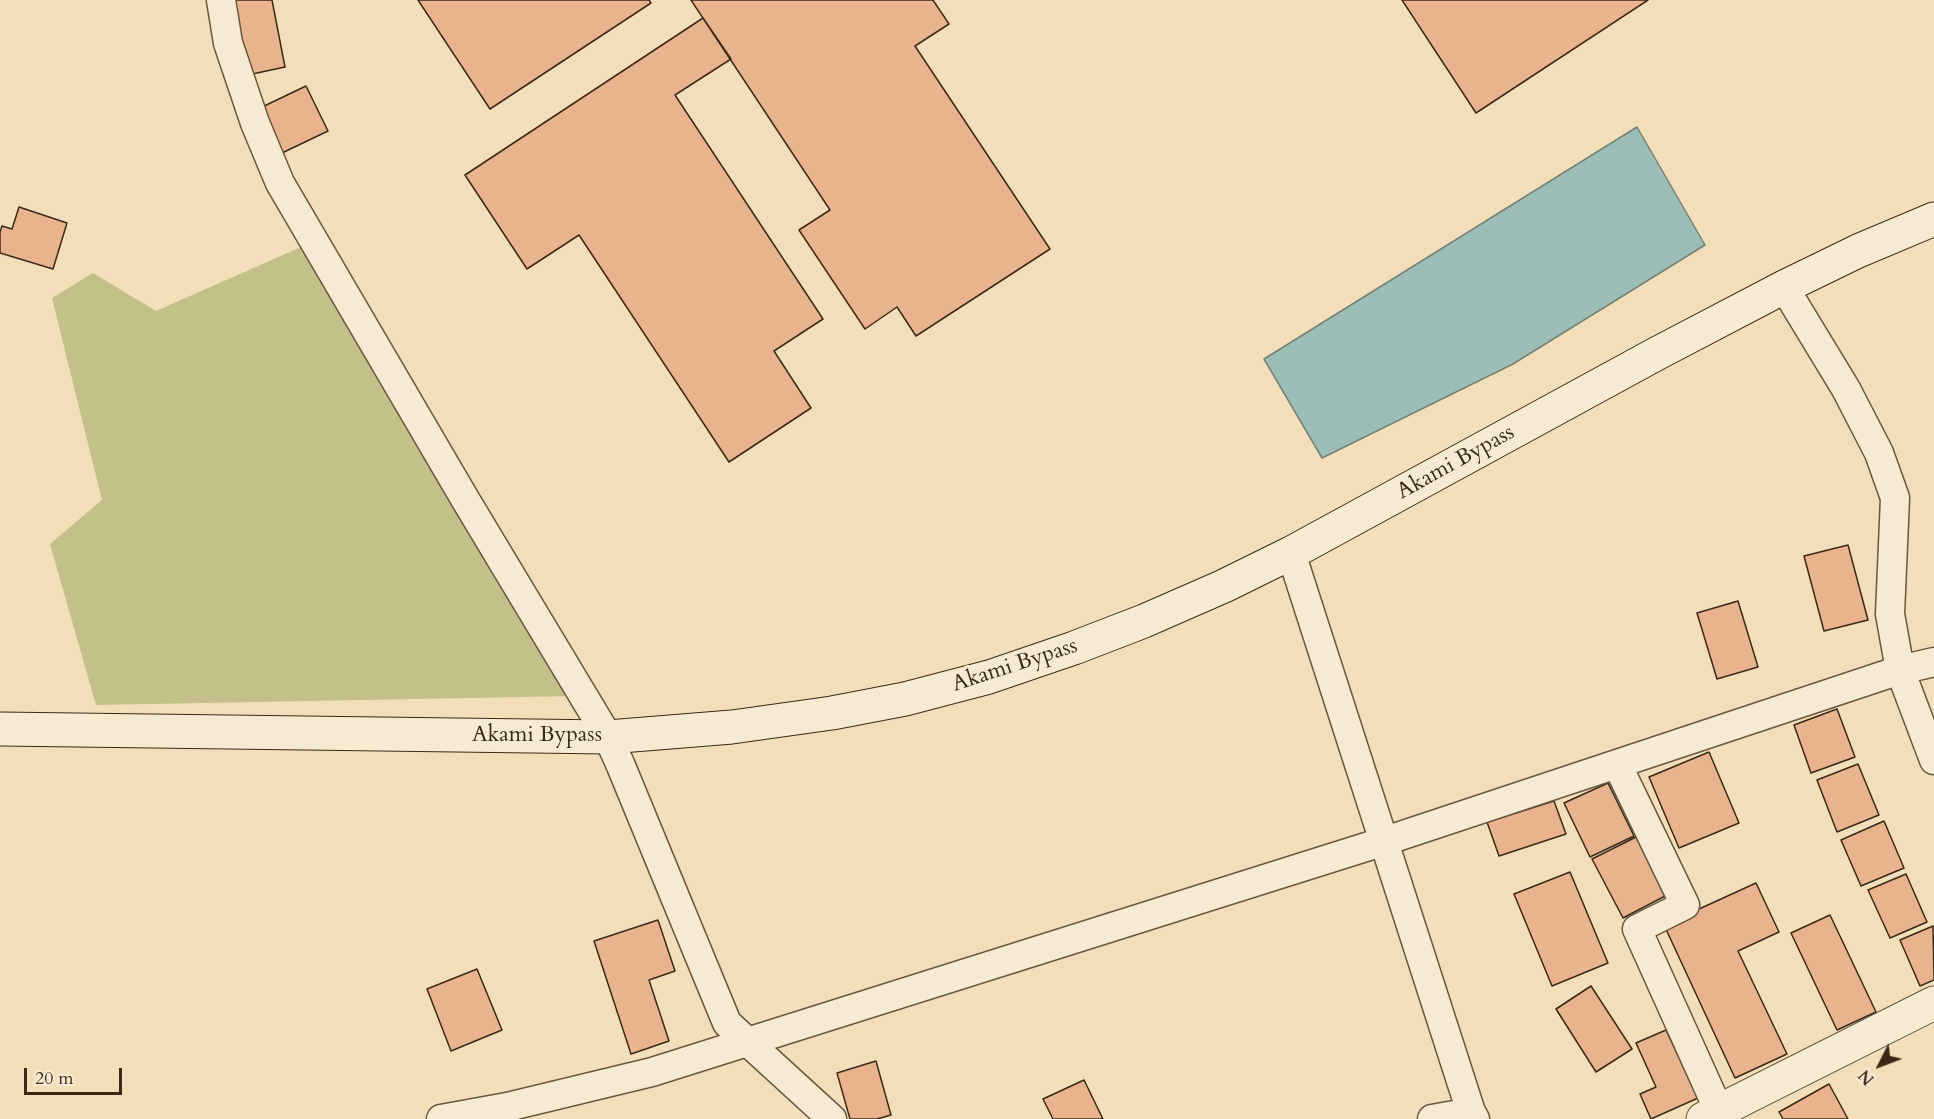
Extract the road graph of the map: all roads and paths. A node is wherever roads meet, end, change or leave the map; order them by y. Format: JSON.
{"nodes":[{"id":1,"x":221,"y":0,"type":"edge"},
{"id":2,"x":1934,"y":219,"type":"edge"},
{"id":3,"x":1784,"y":287,"type":"junction"},
{"id":4,"x":1291,"y":553,"type":"junction"},
{"id":5,"x":1934,"y":662,"type":"edge"},
{"id":6,"x":1900,"y":670,"type":"junction"},
{"id":7,"x":0,"y":729,"type":"edge"},
{"id":8,"x":608,"y":737,"type":"junction"},
{"id":9,"x":1934,"y":760,"type":"edge"},
{"id":10,"x":1617,"y":764,"type":"junction"},
{"id":11,"x":1385,"y":841,"type":"junction"},
{"id":12,"x":1934,"y":1003,"type":"edge"},
{"id":13,"x":748,"y":1041,"type":"junction"},
{"id":14,"x":1473,"y":1115,"type":"edge"},
{"id":15,"x":1711,"y":1115,"type":"edge"},
{"id":16,"x":441,"y":1119,"type":"edge"},
{"id":17,"x":832,"y":1119,"type":"edge"},
{"id":18,"x":1432,"y":1119,"type":"edge"}],
"edges":[{"from":1,"to":8,"type":"street"},
{"from":2,"to":3,"type":"main road","name":"Akami Bypass"},
{"from":3,"to":4,"type":"main road","name":"Akami Bypass"},
{"from":3,"to":6,"type":"street"},
{"from":4,"to":8,"type":"main road","name":"Akami Bypass"},
{"from":4,"to":11,"type":"street"},
{"from":5,"to":6,"type":"street"},
{"from":6,"to":9,"type":"street"},
{"from":6,"to":10,"type":"street"},
{"from":7,"to":8,"type":"main road","name":"Akami Bypass"},
{"from":8,"to":13,"type":"street"},
{"from":10,"to":11,"type":"street"},
{"from":10,"to":15,"type":"street"},
{"from":11,"to":13,"type":"street"},
{"from":11,"to":14,"type":"street"},
{"from":12,"to":15,"type":"main road"},
{"from":13,"to":16,"type":"street"},
{"from":13,"to":17,"type":"street"},
{"from":14,"to":18,"type":"street"}]}
